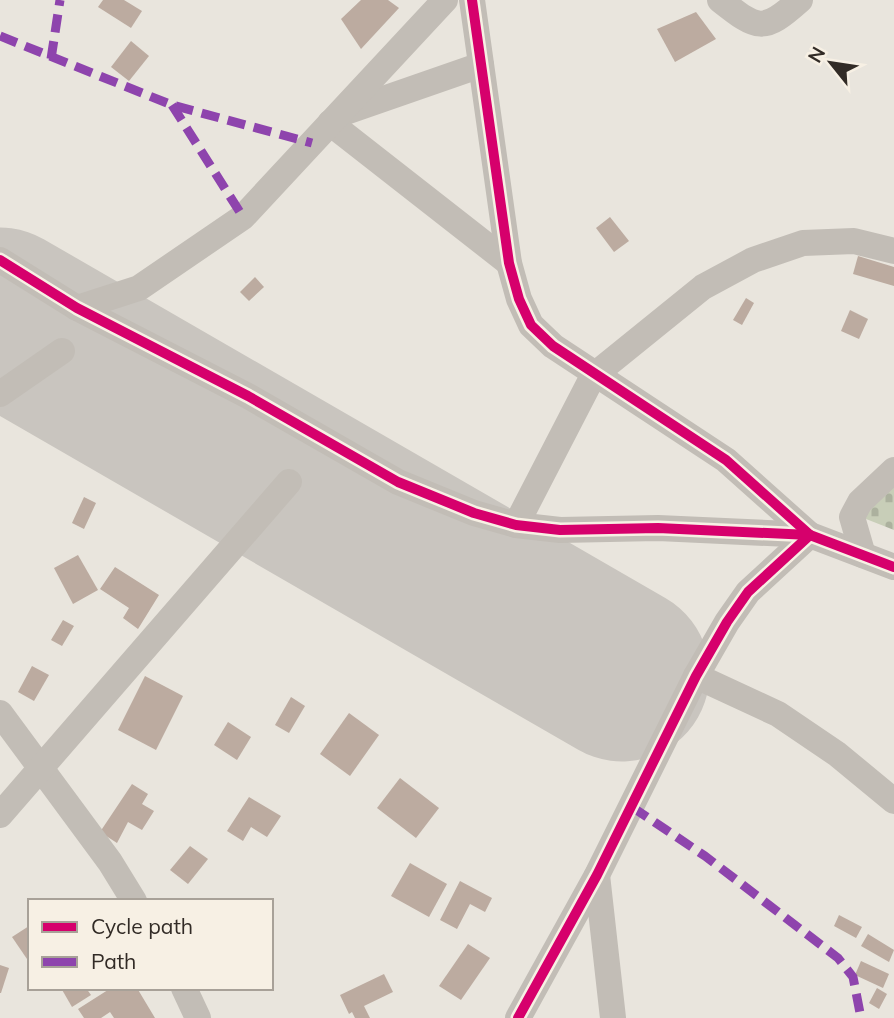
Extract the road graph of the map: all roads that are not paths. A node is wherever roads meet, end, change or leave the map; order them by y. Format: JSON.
{"nodes":[{"id":1,"x":445,"y":0,"type":"edge"},
{"id":2,"x":472,"y":0,"type":"edge"},
{"id":3,"x":720,"y":0,"type":"edge"},
{"id":4,"x":800,"y":0,"type":"edge"},
{"id":5,"x":481,"y":65,"type":"junction"},
{"id":6,"x":335,"y":118,"type":"junction"},
{"id":7,"x":894,"y":251,"type":"edge"},
{"id":8,"x":0,"y":260,"type":"edge"},
{"id":9,"x":509,"y":263,"type":"junction"},
{"id":10,"x":77,"y":308,"type":"junction"},
{"id":11,"x":62,"y":351,"type":"dead end"},
{"id":12,"x":593,"y":376,"type":"junction"},
{"id":13,"x":0,"y":394,"type":"edge"},
{"id":14,"x":894,"y":470,"type":"edge"},
{"id":15,"x":289,"y":482,"type":"dead end"},
{"id":16,"x":852,"y":517,"type":"junction"},
{"id":17,"x":516,"y":525,"type":"junction"},
{"id":18,"x":818,"y":537,"type":"junction"},
{"id":19,"x":863,"y":555,"type":"junction"},
{"id":20,"x":894,"y":567,"type":"edge"},
{"id":21,"x":696,"y":676,"type":"junction"},
{"id":22,"x":0,"y":713,"type":"edge"},
{"id":23,"x":39,"y":768,"type":"junction"},
{"id":24,"x":894,"y":802,"type":"edge"},
{"id":25,"x":0,"y":815,"type":"edge"},
{"id":26,"x":597,"y":875,"type":"junction"},
{"id":27,"x":133,"y":899,"type":"edge"},
{"id":28,"x":185,"y":990,"type":"edge"},
{"id":29,"x":198,"y":1018,"type":"edge"},
{"id":30,"x":518,"y":1018,"type":"edge"},
{"id":31,"x":613,"y":1018,"type":"edge"}],
"edges":[{"from":1,"to":6,"type":"street"},
{"from":2,"to":5,"type":"street"},
{"from":3,"to":4,"type":"street"},
{"from":5,"to":6,"type":"street"},
{"from":5,"to":9,"type":"street"},
{"from":6,"to":9,"type":"street"},
{"from":6,"to":10,"type":"street"},
{"from":7,"to":12,"type":"street"},
{"from":8,"to":10,"type":"street"},
{"from":9,"to":12,"type":"street"},
{"from":10,"to":17,"type":"street"},
{"from":11,"to":13,"type":"street"},
{"from":12,"to":17,"type":"street"},
{"from":12,"to":18,"type":"street"},
{"from":14,"to":16,"type":"street"},
{"from":15,"to":23,"type":"street"},
{"from":16,"to":18,"type":"street"},
{"from":16,"to":19,"type":"street"},
{"from":17,"to":18,"type":"street"},
{"from":18,"to":19,"type":"street"},
{"from":18,"to":21,"type":"street"},
{"from":19,"to":20,"type":"street"},
{"from":21,"to":24,"type":"street"},
{"from":21,"to":26,"type":"street"},
{"from":22,"to":23,"type":"street"},
{"from":23,"to":25,"type":"street"},
{"from":23,"to":27,"type":"street"},
{"from":26,"to":30,"type":"street"},
{"from":26,"to":31,"type":"street"},
{"from":28,"to":29,"type":"street"}]}
